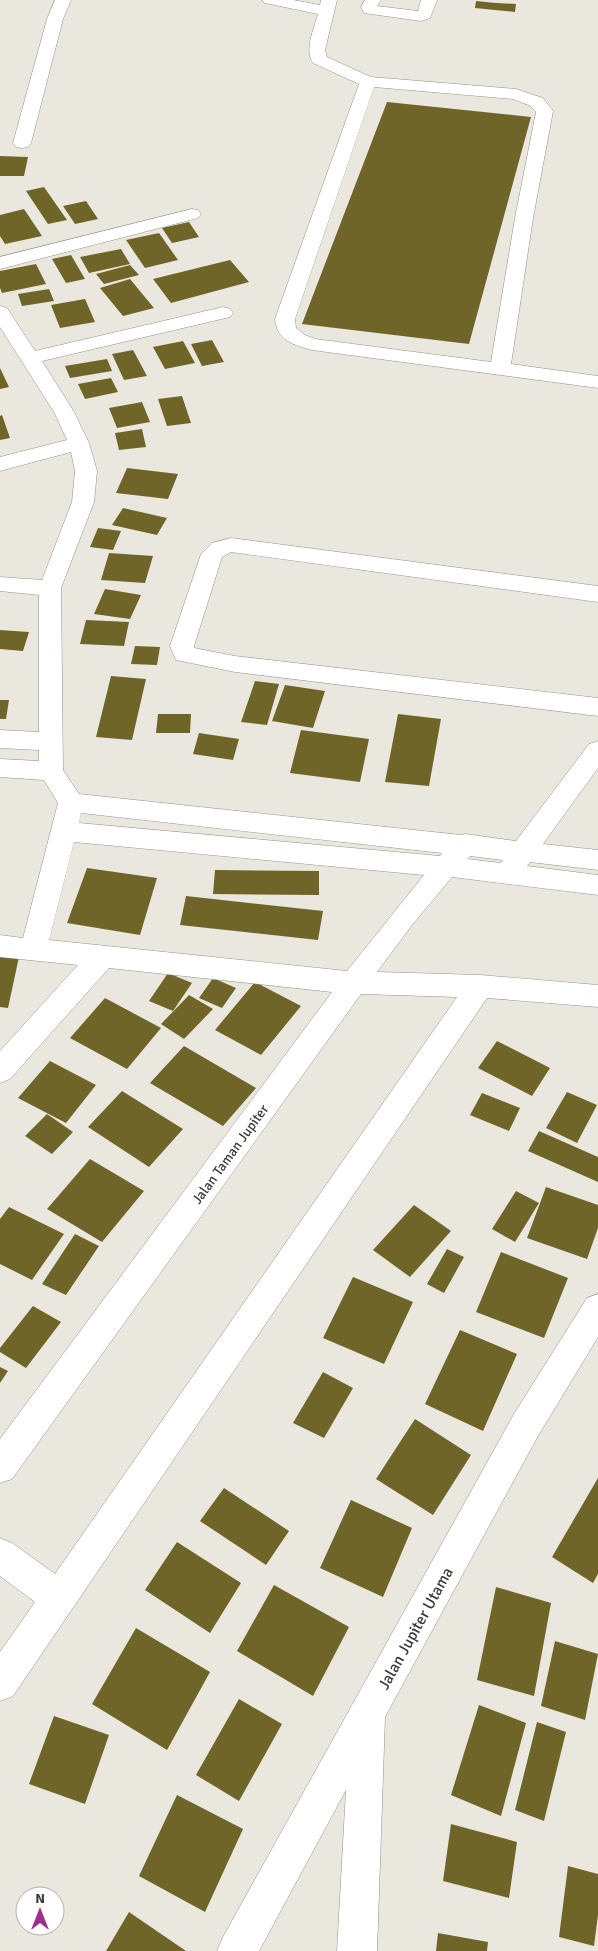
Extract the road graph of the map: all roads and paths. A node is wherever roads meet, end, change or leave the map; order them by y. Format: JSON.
{"nodes":[{"id":1,"x":63,"y":0,"type":"edge"},
{"id":2,"x":270,"y":0,"type":"edge"},
{"id":3,"x":373,"y":0,"type":"edge"},
{"id":4,"x":429,"y":0,"type":"edge"},
{"id":5,"x":327,"y":5,"type":"edge"},
{"id":6,"x":368,"y":82,"type":"junction"},
{"id":7,"x":22,"y":143,"type":"dead end"},
{"id":8,"x":192,"y":214,"type":"dead end"},
{"id":9,"x":0,"y":263,"type":"edge"},
{"id":10,"x":0,"y":312,"type":"edge"},
{"id":11,"x":223,"y":313,"type":"dead end"},
{"id":12,"x":30,"y":358,"type":"junction"},
{"id":13,"x":500,"y":368,"type":"junction"},
{"id":14,"x":598,"y":382,"type":"edge"},
{"id":15,"x":79,"y":443,"type":"junction"},
{"id":16,"x":0,"y":464,"type":"edge"},
{"id":17,"x":0,"y":584,"type":"edge"},
{"id":18,"x":50,"y":588,"type":"junction"},
{"id":19,"x":598,"y":594,"type":"edge"},
{"id":20,"x":598,"y":707,"type":"edge"},
{"id":21,"x":0,"y":739,"type":"edge"},
{"id":22,"x":51,"y":742,"type":"junction"},
{"id":23,"x":598,"y":750,"type":"edge"},
{"id":24,"x":0,"y":768,"type":"edge"},
{"id":25,"x":51,"y":771,"type":"junction"},
{"id":26,"x":71,"y":803,"type":"junction"},
{"id":27,"x":64,"y":831,"type":"junction"},
{"id":28,"x":465,"y":844,"type":"junction"},
{"id":29,"x":524,"y":851,"type":"junction"},
{"id":30,"x":598,"y":860,"type":"edge"},
{"id":31,"x":445,"y":867,"type":"junction"},
{"id":32,"x":507,"y":874,"type":"junction"},
{"id":33,"x":598,"y":885,"type":"edge"},
{"id":34,"x":0,"y":946,"type":"edge"},
{"id":35,"x":34,"y":948,"type":"junction"},
{"id":36,"x":103,"y":956,"type":"junction"},
{"id":37,"x":354,"y":983,"type":"junction"},
{"id":38,"x":480,"y":986,"type":"junction"},
{"id":39,"x":598,"y":996,"type":"edge"},
{"id":40,"x":0,"y":1071,"type":"edge"},
{"id":41,"x":598,"y":1308,"type":"edge"},
{"id":42,"x":0,"y":1468,"type":"edge"},
{"id":43,"x":0,"y":1555,"type":"edge"},
{"id":44,"x":58,"y":1598,"type":"junction"},
{"id":45,"x":0,"y":1683,"type":"edge"},
{"id":46,"x":368,"y":1713,"type":"junction"},
{"id":47,"x":237,"y":1951,"type":"edge"},
{"id":48,"x":357,"y":1951,"type":"edge"}],
"edges":[{"from":1,"to":7,"type":"street"},
{"from":2,"to":5,"type":"street"},
{"from":3,"to":4,"type":"street"},
{"from":5,"to":6,"type":"street"},
{"from":6,"to":13,"type":"street"},
{"from":6,"to":13,"type":"street"},
{"from":8,"to":9,"type":"street"},
{"from":10,"to":12,"type":"street"},
{"from":11,"to":12,"type":"street"},
{"from":12,"to":15,"type":"street"},
{"from":13,"to":14,"type":"street"},
{"from":15,"to":16,"type":"street"},
{"from":15,"to":18,"type":"street"},
{"from":17,"to":18,"type":"street"},
{"from":18,"to":22,"type":"street"},
{"from":19,"to":20,"type":"street"},
{"from":21,"to":22,"type":"street"},
{"from":22,"to":25,"type":"street"},
{"from":23,"to":29,"type":"street"},
{"from":24,"to":25,"type":"street"},
{"from":25,"to":26,"type":"street"},
{"from":26,"to":27,"type":"street"},
{"from":26,"to":28,"type":"street"},
{"from":27,"to":31,"type":"street"},
{"from":27,"to":35,"type":"street"},
{"from":28,"to":29,"type":"street"},
{"from":28,"to":31,"type":"street","name":"Jalan Taman Jupiter"},
{"from":29,"to":30,"type":"street"},
{"from":29,"to":32,"type":"street"},
{"from":31,"to":32,"type":"street"},
{"from":31,"to":37,"type":"street","name":"Jalan Taman Jupiter"},
{"from":32,"to":33,"type":"street"},
{"from":34,"to":35,"type":"street"},
{"from":35,"to":36,"type":"street"},
{"from":36,"to":37,"type":"street"},
{"from":36,"to":40,"type":"street"},
{"from":37,"to":38,"type":"street"},
{"from":37,"to":42,"type":"street","name":"Jalan Taman Jupiter"},
{"from":38,"to":39,"type":"street"},
{"from":38,"to":44,"type":"street"},
{"from":41,"to":46,"type":"street","name":"Jalan Jupiter Utama"},
{"from":43,"to":44,"type":"street"},
{"from":44,"to":45,"type":"street"},
{"from":46,"to":47,"type":"street","name":"Jalan Jupiter Utama"},
{"from":46,"to":48,"type":"street"}]}
